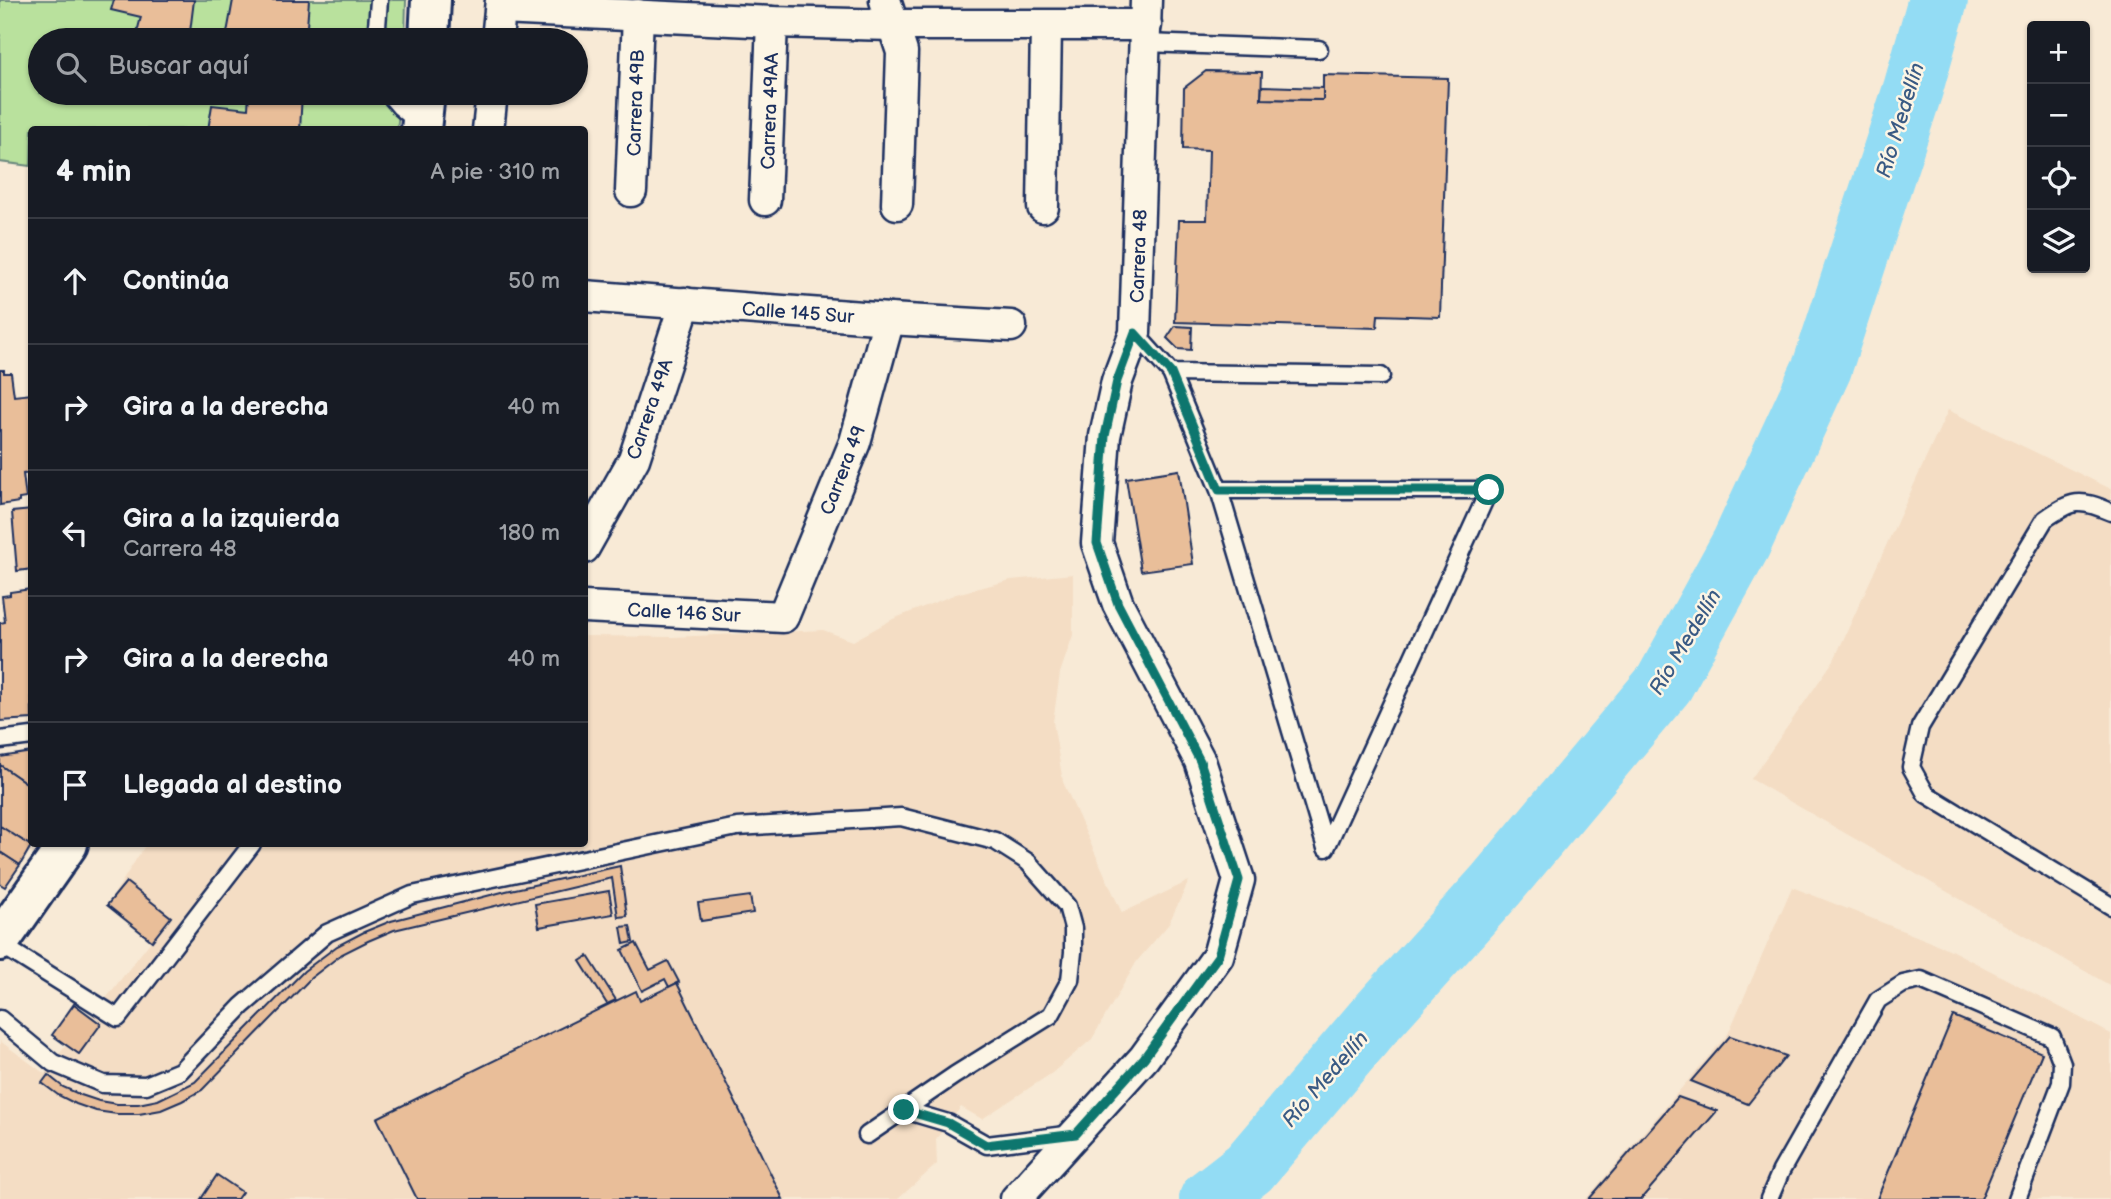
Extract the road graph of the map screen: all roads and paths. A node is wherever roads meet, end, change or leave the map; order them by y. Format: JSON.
{"nodes":[{"id":1,"x":379,"y":0,"type":"edge"},
{"id":2,"x":431,"y":0,"type":"edge"},
{"id":3,"x":501,"y":4,"type":"edge"},
{"id":4,"x":696,"y":9,"type":"edge"},
{"id":5,"x":889,"y":12,"type":"edge"},
{"id":6,"x":1073,"y":13,"type":"edge"},
{"id":7,"x":638,"y":15,"type":"junction"},
{"id":8,"x":772,"y":22,"type":"junction"},
{"id":9,"x":1145,"y":23,"type":"edge"},
{"id":10,"x":1045,"y":26,"type":"junction"},
{"id":11,"x":377,"y":28,"type":"edge"},
{"id":12,"x":430,"y":28,"type":"edge"},
{"id":13,"x":499,"y":28,"type":"edge"},
{"id":14,"x":1319,"y":49,"type":"dead end"},
{"id":15,"x":398,"y":105,"type":"edge"},
{"id":16,"x":491,"y":105,"type":"edge"},
{"id":17,"x":423,"y":119,"type":"edge"},
{"id":18,"x":488,"y":126,"type":"edge"},
{"id":19,"x":631,"y":191,"type":"dead end"},
{"id":20,"x":765,"y":200,"type":"dead end"},
{"id":21,"x":897,"y":204,"type":"dead end"},
{"id":22,"x":1043,"y":207,"type":"dead end"},
{"id":23,"x":588,"y":296,"type":"edge"},
{"id":24,"x":685,"y":303,"type":"junction"},
{"id":25,"x":889,"y":319,"type":"junction"},
{"id":26,"x":1011,"y":326,"type":"dead end"},
{"id":27,"x":1135,"y":333,"type":"junction"},
{"id":28,"x":1171,"y":373,"type":"junction"},
{"id":29,"x":1381,"y":376,"type":"dead end"},
{"id":30,"x":1219,"y":490,"type":"junction"},
{"id":31,"x":2111,"y":512,"type":"edge"},
{"id":32,"x":588,"y":541,"type":"edge"},
{"id":33,"x":588,"y":607,"type":"edge"},
{"id":34,"x":783,"y":617,"type":"joint"},
{"id":35,"x":28,"y":736,"type":"edge"},
{"id":36,"x":0,"y":740,"type":"edge"},
{"id":37,"x":66,"y":847,"type":"edge"},
{"id":38,"x":250,"y":847,"type":"edge"},
{"id":39,"x":2111,"y":906,"type":"edge"},
{"id":40,"x":0,"y":943,"type":"edge"},
{"id":41,"x":0,"y":1018,"type":"edge"},
{"id":42,"x":904,"y":1110,"type":"junction"},
{"id":43,"x":1076,"y":1134,"type":"junction"},
{"id":44,"x":867,"y":1135,"type":"dead end"},
{"id":45,"x":1016,"y":1199,"type":"edge"},
{"id":46,"x":1769,"y":1199,"type":"edge"},
{"id":47,"x":2017,"y":1199,"type":"edge"}],
"edges":[{"from":1,"to":11,"type":"lane"},
{"from":2,"to":12,"type":"main road"},
{"from":3,"to":7,"type":"street"},
{"from":3,"to":13,"type":"street"},
{"from":4,"to":7,"type":"street"},
{"from":4,"to":8,"type":"street"},
{"from":5,"to":8,"type":"street"},
{"from":5,"to":10,"type":"street"},
{"from":5,"to":21,"type":"street"},
{"from":6,"to":9,"type":"street"},
{"from":6,"to":10,"type":"street"},
{"from":7,"to":19,"type":"street","name":"Carrera 49B"},
{"from":8,"to":20,"type":"street","name":"Carrera 49AA"},
{"from":9,"to":14,"type":"lane"},
{"from":9,"to":27,"type":"street","name":"Carrera 48"},
{"from":10,"to":22,"type":"street"},
{"from":15,"to":17,"type":"lane"},
{"from":16,"to":18,"type":"street"},
{"from":23,"to":24,"type":"street","name":"Calle 145 Sur"},
{"from":24,"to":25,"type":"street","name":"Calle 145 Sur"},
{"from":24,"to":32,"type":"street","name":"Carrera 49A"},
{"from":25,"to":26,"type":"street","name":"Calle 145 Sur"},
{"from":25,"to":34,"type":"street","name":"Carrera 49"},
{"from":27,"to":28,"type":"lane"},
{"from":27,"to":43,"type":"street","name":"Carrera 48"},
{"from":28,"to":29,"type":"lane"},
{"from":28,"to":30,"type":"lane"},
{"from":30,"to":30,"type":"lane"},
{"from":31,"to":39,"type":"lane"},
{"from":33,"to":34,"type":"street","name":"Calle 146 Sur"},
{"from":35,"to":36,"type":"lane"},
{"from":37,"to":40,"type":"main road"},
{"from":38,"to":40,"type":"lane"},
{"from":41,"to":42,"type":"lane"},
{"from":42,"to":43,"type":"lane"},
{"from":42,"to":44,"type":"lane"},
{"from":43,"to":45,"type":"street","name":"Carrera 48"},
{"from":46,"to":47,"type":"lane"}]}
